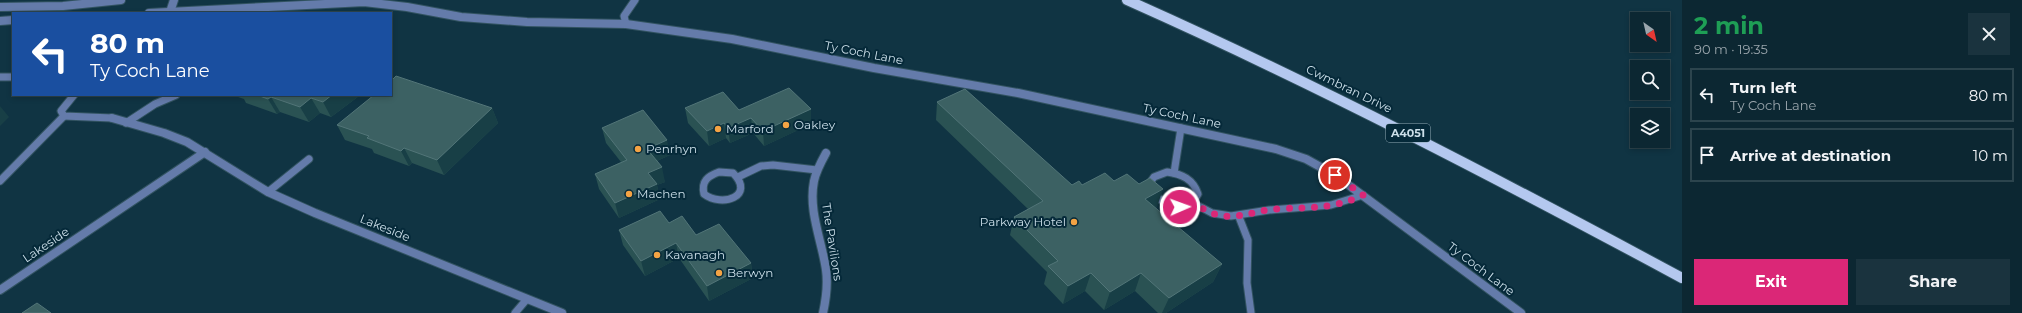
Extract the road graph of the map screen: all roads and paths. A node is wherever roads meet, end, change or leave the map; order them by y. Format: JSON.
{"nodes":[{"id":1,"x":11,"y":0,"type":"edge"},
{"id":2,"x":121,"y":0,"type":"edge"},
{"id":3,"x":174,"y":0,"type":"edge"},
{"id":4,"x":635,"y":0,"type":"edge"},
{"id":5,"x":1127,"y":0,"type":"edge"},
{"id":6,"x":89,"y":2,"type":"edge"},
{"id":7,"x":0,"y":7,"type":"edge"},
{"id":8,"x":9,"y":7,"type":"junction"},
{"id":9,"x":170,"y":12,"type":"joint"},
{"id":10,"x":12,"y":20,"type":"edge"},
{"id":11,"x":0,"y":21,"type":"edge"},
{"id":12,"x":626,"y":24,"type":"junction"},
{"id":13,"x":0,"y":77,"type":"edge"},
{"id":14,"x":12,"y":77,"type":"edge"},
{"id":15,"x":73,"y":96,"type":"edge"},
{"id":16,"x":174,"y":96,"type":"edge"},
{"id":17,"x":64,"y":116,"type":"junction"},
{"id":18,"x":112,"y":118,"type":"joint"},
{"id":19,"x":126,"y":123,"type":"junction"},
{"id":20,"x":1181,"y":128,"type":"junction"},
{"id":21,"x":205,"y":152,"type":"junction"},
{"id":22,"x":826,"y":153,"type":"dead end"},
{"id":23,"x":309,"y":159,"type":"dead end"},
{"id":24,"x":817,"y":170,"type":"junction"},
{"id":25,"x":1174,"y":173,"type":"junction"},
{"id":26,"x":738,"y":177,"type":"junction"},
{"id":27,"x":0,"y":181,"type":"edge"},
{"id":28,"x":268,"y":192,"type":"junction"},
{"id":29,"x":1363,"y":195,"type":"junction"},
{"id":30,"x":1193,"y":203,"type":"junction"},
{"id":31,"x":1239,"y":217,"type":"junction"},
{"id":32,"x":1682,"y":278,"type":"edge"},
{"id":33,"x":0,"y":290,"type":"edge"},
{"id":34,"x":527,"y":299,"type":"junction"},
{"id":35,"x":515,"y":313,"type":"edge"},
{"id":36,"x":562,"y":313,"type":"edge"},
{"id":37,"x":823,"y":313,"type":"edge"},
{"id":38,"x":1251,"y":313,"type":"edge"},
{"id":39,"x":1520,"y":313,"type":"edge"}],
"edges":[{"from":1,"to":8,"type":"lane"},
{"from":2,"to":6,"type":"street"},
{"from":3,"to":9,"type":"street"},
{"from":4,"to":12,"type":"lane"},
{"from":5,"to":32,"type":"main road","name":"Cwmbran Drive","number":"A4051"},
{"from":6,"to":8,"type":"street"},
{"from":7,"to":8,"type":"street"},
{"from":9,"to":12,"type":"street","name":"Ty Coch Lane"},
{"from":10,"to":11,"type":"street"},
{"from":12,"to":20,"type":"street","name":"Ty Coch Lane"},
{"from":13,"to":14,"type":"lane"},
{"from":15,"to":17,"type":"lane"},
{"from":16,"to":19,"type":"lane"},
{"from":17,"to":18,"type":"lane"},
{"from":17,"to":27,"type":"lane"},
{"from":18,"to":19,"type":"street","name":"Lakeside"},
{"from":19,"to":21,"type":"street","name":"Lakeside"},
{"from":20,"to":25,"type":"lane"},
{"from":20,"to":29,"type":"street","name":"Ty Coch Lane"},
{"from":21,"to":28,"type":"street","name":"Lakeside"},
{"from":21,"to":33,"type":"street","name":"Lakeside"},
{"from":22,"to":24,"type":"street","name":"The Pavilions"},
{"from":23,"to":28,"type":"lane"},
{"from":24,"to":26,"type":"lane"},
{"from":24,"to":37,"type":"street","name":"The Pavilions"},
{"from":25,"to":30,"type":"lane"},
{"from":25,"to":30,"type":"lane"},
{"from":26,"to":26,"type":"lane"},
{"from":28,"to":34,"type":"street","name":"Lakeside"},
{"from":29,"to":31,"type":"lane"},
{"from":29,"to":39,"type":"street","name":"Ty Coch Lane"},
{"from":30,"to":31,"type":"lane"},
{"from":31,"to":38,"type":"lane"},
{"from":34,"to":35,"type":"lane"},
{"from":34,"to":36,"type":"street","name":"Lakeside"}]}
